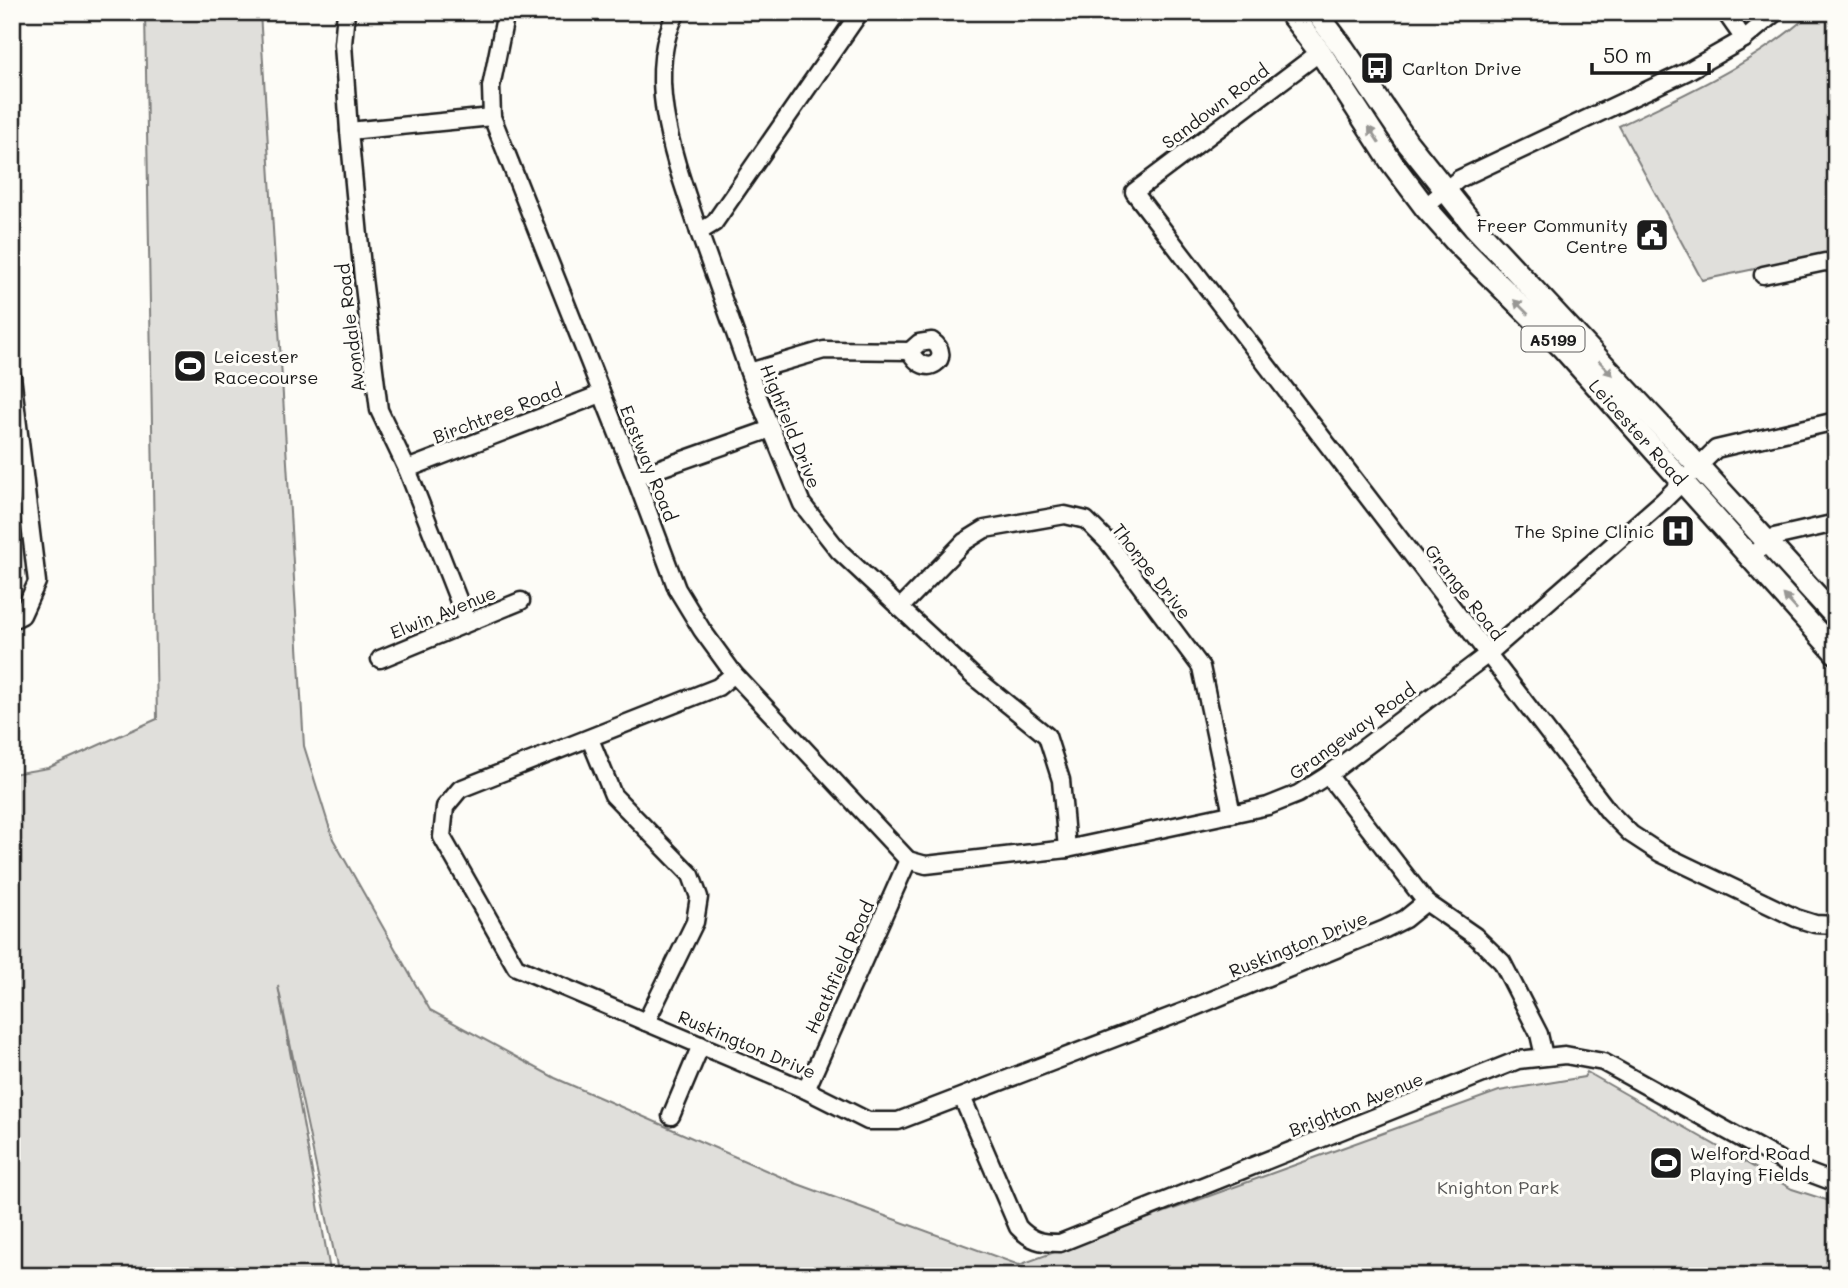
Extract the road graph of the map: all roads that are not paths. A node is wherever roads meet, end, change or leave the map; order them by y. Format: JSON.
{"nodes":[{"id":1,"x":346,"y":12,"type":"edge"},
{"id":2,"x":506,"y":12,"type":"edge"},
{"id":3,"x":677,"y":12,"type":"edge"},
{"id":4,"x":860,"y":12,"type":"edge"},
{"id":5,"x":1289,"y":12,"type":"edge"},
{"id":6,"x":1316,"y":12,"type":"edge"},
{"id":7,"x":1725,"y":12,"type":"edge"},
{"id":8,"x":1776,"y":12,"type":"edge"},
{"id":9,"x":1744,"y":38,"type":"junction"},
{"id":10,"x":1320,"y":52,"type":"junction"},
{"id":11,"x":492,"y":117,"type":"junction"},
{"id":12,"x":349,"y":131,"type":"junction"},
{"id":13,"x":1444,"y":190,"type":"junction"},
{"id":14,"x":1134,"y":192,"type":"joint"},
{"id":15,"x":1425,"y":207,"type":"junction"},
{"id":16,"x":699,"y":232,"type":"junction"},
{"id":17,"x":1836,"y":264,"type":"edge"},
{"id":18,"x":1763,"y":275,"type":"dead end"},
{"id":19,"x":910,"y":351,"type":"dead end"},
{"id":20,"x":749,"y":372,"type":"junction"},
{"id":21,"x":12,"y":376,"type":"edge"},
{"id":22,"x":601,"y":394,"type":"junction"},
{"id":23,"x":1836,"y":421,"type":"edge"},
{"id":24,"x":771,"y":429,"type":"junction"},
{"id":25,"x":1698,"y":466,"type":"junction"},
{"id":26,"x":407,"y":468,"type":"junction"},
{"id":27,"x":635,"y":477,"type":"junction"},
{"id":28,"x":1682,"y":481,"type":"junction"},
{"id":29,"x":1836,"y":523,"type":"edge"},
{"id":30,"x":1767,"y":542,"type":"junction"},
{"id":31,"x":1751,"y":557,"type":"junction"},
{"id":32,"x":521,"y":601,"type":"dead end"},
{"id":33,"x":900,"y":608,"type":"junction"},
{"id":34,"x":1836,"y":617,"type":"edge"},
{"id":35,"x":12,"y":620,"type":"edge"},
{"id":36,"x":467,"y":622,"type":"junction"},
{"id":37,"x":1836,"y":653,"type":"edge"},
{"id":38,"x":1488,"y":654,"type":"junction"},
{"id":39,"x":380,"y":659,"type":"dead end"},
{"id":40,"x":734,"y":674,"type":"junction"},
{"id":41,"x":590,"y":739,"type":"junction"},
{"id":42,"x":1328,"y":775,"type":"junction"},
{"id":43,"x":1233,"y":814,"type":"junction"},
{"id":44,"x":1067,"y":849,"type":"junction"},
{"id":45,"x":908,"y":860,"type":"junction"},
{"id":46,"x":1426,"y":902,"type":"junction"},
{"id":47,"x":1836,"y":925,"type":"edge"},
{"id":48,"x":646,"y":1022,"type":"junction"},
{"id":49,"x":701,"y":1045,"type":"junction"},
{"id":50,"x":1544,"y":1056,"type":"junction"},
{"id":51,"x":806,"y":1090,"type":"junction"},
{"id":52,"x":962,"y":1097,"type":"junction"},
{"id":53,"x":671,"y":1116,"type":"dead end"},
{"id":54,"x":1836,"y":1183,"type":"edge"}],
"edges":[{"from":1,"to":12,"type":"street","name":"Avondale Road"},
{"from":2,"to":11,"type":"street","name":"Eastway Road"},
{"from":3,"to":16,"type":"street","name":"Highfield Drive"},
{"from":4,"to":16,"type":"street"},
{"from":5,"to":10,"type":"main road","name":"Leicester Road","number":"A5199"},
{"from":6,"to":13,"type":"main road","name":"Leicester Road","number":"A5199"},
{"from":7,"to":9,"type":"street"},
{"from":8,"to":9,"type":"street"},
{"from":9,"to":13,"type":"street"},
{"from":10,"to":14,"type":"street","name":"Sandown Road"},
{"from":15,"to":10,"type":"main road","name":"Leicester Road","number":"A5199","one_way":true},
{"from":11,"to":12,"type":"street"},
{"from":11,"to":22,"type":"street","name":"Eastway Road"},
{"from":12,"to":26,"type":"street","name":"Avondale Road"},
{"from":13,"to":15,"type":"street"},
{"from":13,"to":25,"type":"main road","name":"Leicester Road","number":"A5199","one_way":true},
{"from":14,"to":38,"type":"street","name":"Grange Road"},
{"from":28,"to":15,"type":"main road","name":"Leicester Road","number":"A5199","one_way":true},
{"from":16,"to":20,"type":"street","name":"Highfield Drive"},
{"from":17,"to":18,"type":"street"},
{"from":19,"to":20,"type":"street"},
{"from":20,"to":24,"type":"street","name":"Highfield Drive"},
{"from":21,"to":35,"type":"street"},
{"from":22,"to":26,"type":"street","name":"Birchtree Road"},
{"from":22,"to":27,"type":"street","name":"Eastway Road"},
{"from":23,"to":25,"type":"street","name":"Grangeway Road"},
{"from":24,"to":27,"type":"street"},
{"from":24,"to":33,"type":"street","name":"Highfield Drive"},
{"from":25,"to":28,"type":"street","name":"Grangeway Road"},
{"from":25,"to":30,"type":"main road","name":"Leicester Road","number":"A5199"},
{"from":26,"to":36,"type":"street","name":"Avondale Road"},
{"from":27,"to":40,"type":"street","name":"Eastway Road"},
{"from":28,"to":31,"type":"main road","name":"Leicester Road","number":"A5199"},
{"from":28,"to":38,"type":"street","name":"Grangeway Road"},
{"from":29,"to":30,"type":"street"},
{"from":30,"to":31,"type":"street"},
{"from":30,"to":34,"type":"main road","name":"Leicester Road","number":"A5199"},
{"from":37,"to":31,"type":"main road","name":"Leicester Road","number":"A5199","one_way":true},
{"from":32,"to":36,"type":"street","name":"Elwin Avenue"},
{"from":33,"to":43,"type":"street","name":"Thorpe Drive"},
{"from":33,"to":44,"type":"street","name":"Highfield Drive"},
{"from":36,"to":39,"type":"street","name":"Elwin Avenue"},
{"from":38,"to":42,"type":"street","name":"Grangeway Road"},
{"from":38,"to":47,"type":"street","name":"Grange Road"},
{"from":40,"to":41,"type":"street","name":"Ruskington Drive"},
{"from":40,"to":45,"type":"street","name":"Eastway Road"},
{"from":41,"to":48,"type":"street"},
{"from":41,"to":48,"type":"street","name":"Ruskington Drive"},
{"from":42,"to":43,"type":"street","name":"Grangeway Road"},
{"from":42,"to":46,"type":"street"},
{"from":43,"to":44,"type":"street","name":"Grangeway Road"},
{"from":44,"to":45,"type":"street","name":"Grangeway Road"},
{"from":45,"to":51,"type":"street","name":"Heathfield Road"},
{"from":46,"to":50,"type":"street"},
{"from":46,"to":52,"type":"street","name":"Ruskington Drive"},
{"from":48,"to":49,"type":"street","name":"Ruskington Drive"},
{"from":49,"to":51,"type":"street","name":"Ruskington Drive"},
{"from":49,"to":53,"type":"street"},
{"from":50,"to":52,"type":"street","name":"Brighton Avenue"},
{"from":50,"to":54,"type":"street","name":"Brighton Avenue"},
{"from":51,"to":52,"type":"street","name":"Ruskington Drive"}]}
